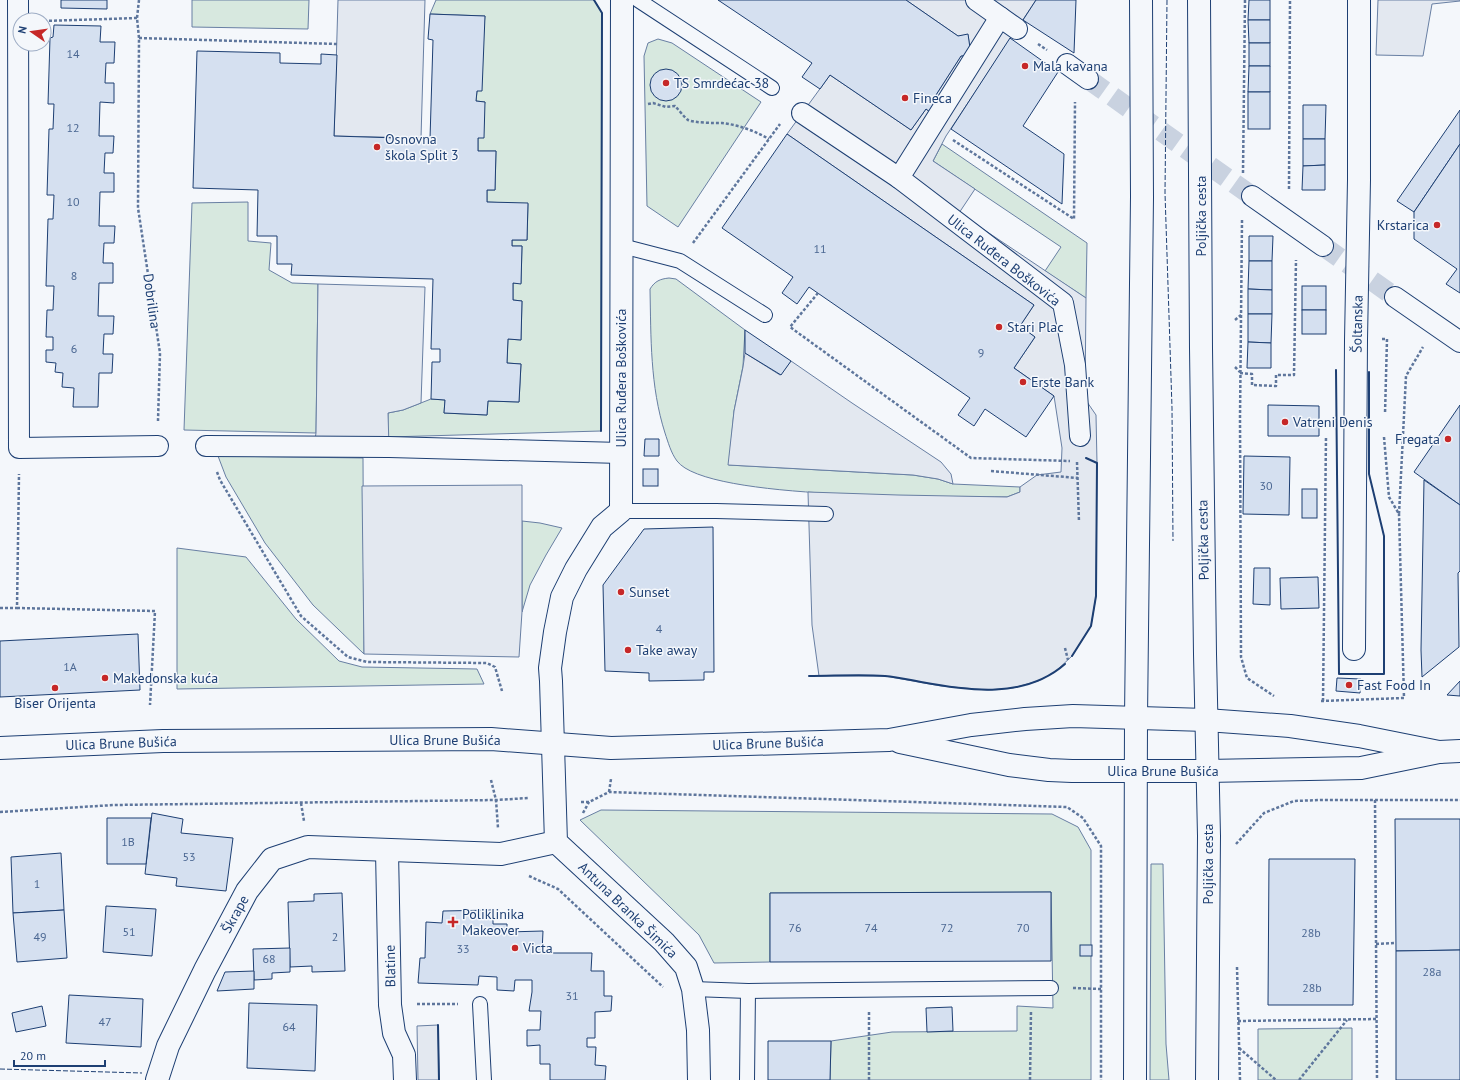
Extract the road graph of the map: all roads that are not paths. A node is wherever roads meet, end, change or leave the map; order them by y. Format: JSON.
{"nodes":[{"id":1,"x":18,"y":0,"type":"edge"},
{"id":2,"x":622,"y":0,"type":"edge"},
{"id":3,"x":638,"y":0,"type":"edge"},
{"id":4,"x":976,"y":0,"type":"edge"},
{"id":5,"x":1141,"y":0,"type":"edge"},
{"id":6,"x":1199,"y":0,"type":"edge"},
{"id":7,"x":1358,"y":0,"type":"edge"},
{"id":8,"x":1000,"y":17,"type":"junction"},
{"id":9,"x":1016,"y":29,"type":"road end"},
{"id":10,"x":772,"y":88,"type":"dead end"},
{"id":11,"x":802,"y":113,"type":"road end"},
{"id":12,"x":899,"y":178,"type":"junction"},
{"id":13,"x":1252,"y":196,"type":"tunnel mouth"},
{"id":14,"x":622,"y":246,"type":"junction"},
{"id":15,"x":1323,"y":246,"type":"tunnel mouth"},
{"id":16,"x":1395,"y":297,"type":"tunnel mouth"},
{"id":17,"x":765,"y":314,"type":"dead end"},
{"id":18,"x":1460,"y":342,"type":"edge"},
{"id":19,"x":1080,"y":436,"type":"road end"},
{"id":20,"x":158,"y":446,"type":"road end"},
{"id":21,"x":206,"y":446,"type":"road end"},
{"id":22,"x":621,"y":453,"type":"junction"},
{"id":23,"x":621,"y":511,"type":"junction"},
{"id":24,"x":826,"y":514,"type":"dead end"},
{"id":25,"x":1354,"y":649,"type":"dead end"},
{"id":26,"x":1136,"y":718,"type":"junction"},
{"id":27,"x":1206,"y":720,"type":"junction"},
{"id":28,"x":889,"y":740,"type":"junction"},
{"id":29,"x":553,"y":744,"type":"junction"},
{"id":30,"x":0,"y":748,"type":"edge"},
{"id":31,"x":1449,"y":752,"type":"edge"},
{"id":32,"x":1137,"y":771,"type":"junction"},
{"id":33,"x":1207,"y":771,"type":"junction"},
{"id":34,"x":556,"y":842,"type":"junction"},
{"id":35,"x":387,"y":851,"type":"junction"},
{"id":36,"x":1051,"y":988,"type":"road end"},
{"id":37,"x":693,"y":990,"type":"junction"},
{"id":38,"x":748,"y":991,"type":"junction"},
{"id":39,"x":480,"y":1004,"type":"road end"},
{"id":40,"x":157,"y":1080,"type":"edge"},
{"id":41,"x":405,"y":1080,"type":"edge"},
{"id":42,"x":484,"y":1080,"type":"edge"},
{"id":43,"x":699,"y":1080,"type":"edge"},
{"id":44,"x":747,"y":1080,"type":"edge"},
{"id":45,"x":1135,"y":1080,"type":"edge"},
{"id":46,"x":1207,"y":1080,"type":"edge"}],
"edges":[{"from":1,"to":20,"type":"street"},
{"from":2,"to":14,"type":"street","name":"Ulica Ruđera Boškovića"},
{"from":3,"to":10,"type":"lane"},
{"from":4,"to":8,"type":"street"},
{"from":5,"to":26,"type":"street"},
{"from":6,"to":27,"type":"street","name":"Poljička cesta"},
{"from":7,"to":25,"type":"street","name":"Šoltanska"},
{"from":8,"to":9,"type":"street"},
{"from":8,"to":12,"type":"street"},
{"from":11,"to":12,"type":"street","name":"Ulica Ruđera Boškovića"},
{"from":12,"to":19,"type":"street","name":"Ulica Ruđera Boškovića"},
{"from":13,"to":15,"type":"street"},
{"from":14,"to":17,"type":"lane"},
{"from":14,"to":22,"type":"street","name":"Ulica Ruđera Boškovića"},
{"from":16,"to":18,"type":"street"},
{"from":21,"to":22,"type":"street"},
{"from":22,"to":23,"type":"street","name":"Ulica Ruđera Boškovića"},
{"from":23,"to":24,"type":"lane"},
{"from":23,"to":29,"type":"street"},
{"from":26,"to":27,"type":"street","name":"Ulica Brune Bušića"},
{"from":26,"to":28,"type":"street","name":"Ulica Brune Bušića"},
{"from":26,"to":32,"type":"street"},
{"from":27,"to":31,"type":"street","name":"Ulica Brune Bušića"},
{"from":27,"to":33,"type":"street","name":"Poljička cesta"},
{"from":28,"to":29,"type":"street","name":"Ulica Brune Bušića"},
{"from":28,"to":32,"type":"street","name":"Ulica Brune Bušića"},
{"from":29,"to":30,"type":"street","name":"Ulica Brune Bušića"},
{"from":29,"to":34,"type":"street"},
{"from":31,"to":33,"type":"street","name":"Ulica Brune Bušića"},
{"from":32,"to":33,"type":"street","name":"Ulica Brune Bušića"},
{"from":32,"to":45,"type":"street"},
{"from":33,"to":46,"type":"street","name":"Poljička cesta"},
{"from":34,"to":35,"type":"street"},
{"from":34,"to":37,"type":"street","name":"Antuna Branka Šimića"},
{"from":35,"to":40,"type":"street","name":"Škrape"},
{"from":35,"to":41,"type":"street","name":"Blatine"},
{"from":36,"to":38,"type":"lane"},
{"from":37,"to":38,"type":"lane"},
{"from":37,"to":43,"type":"street","name":"Antuna Branka Šimića"},
{"from":38,"to":44,"type":"lane"},
{"from":39,"to":42,"type":"lane"}]}
